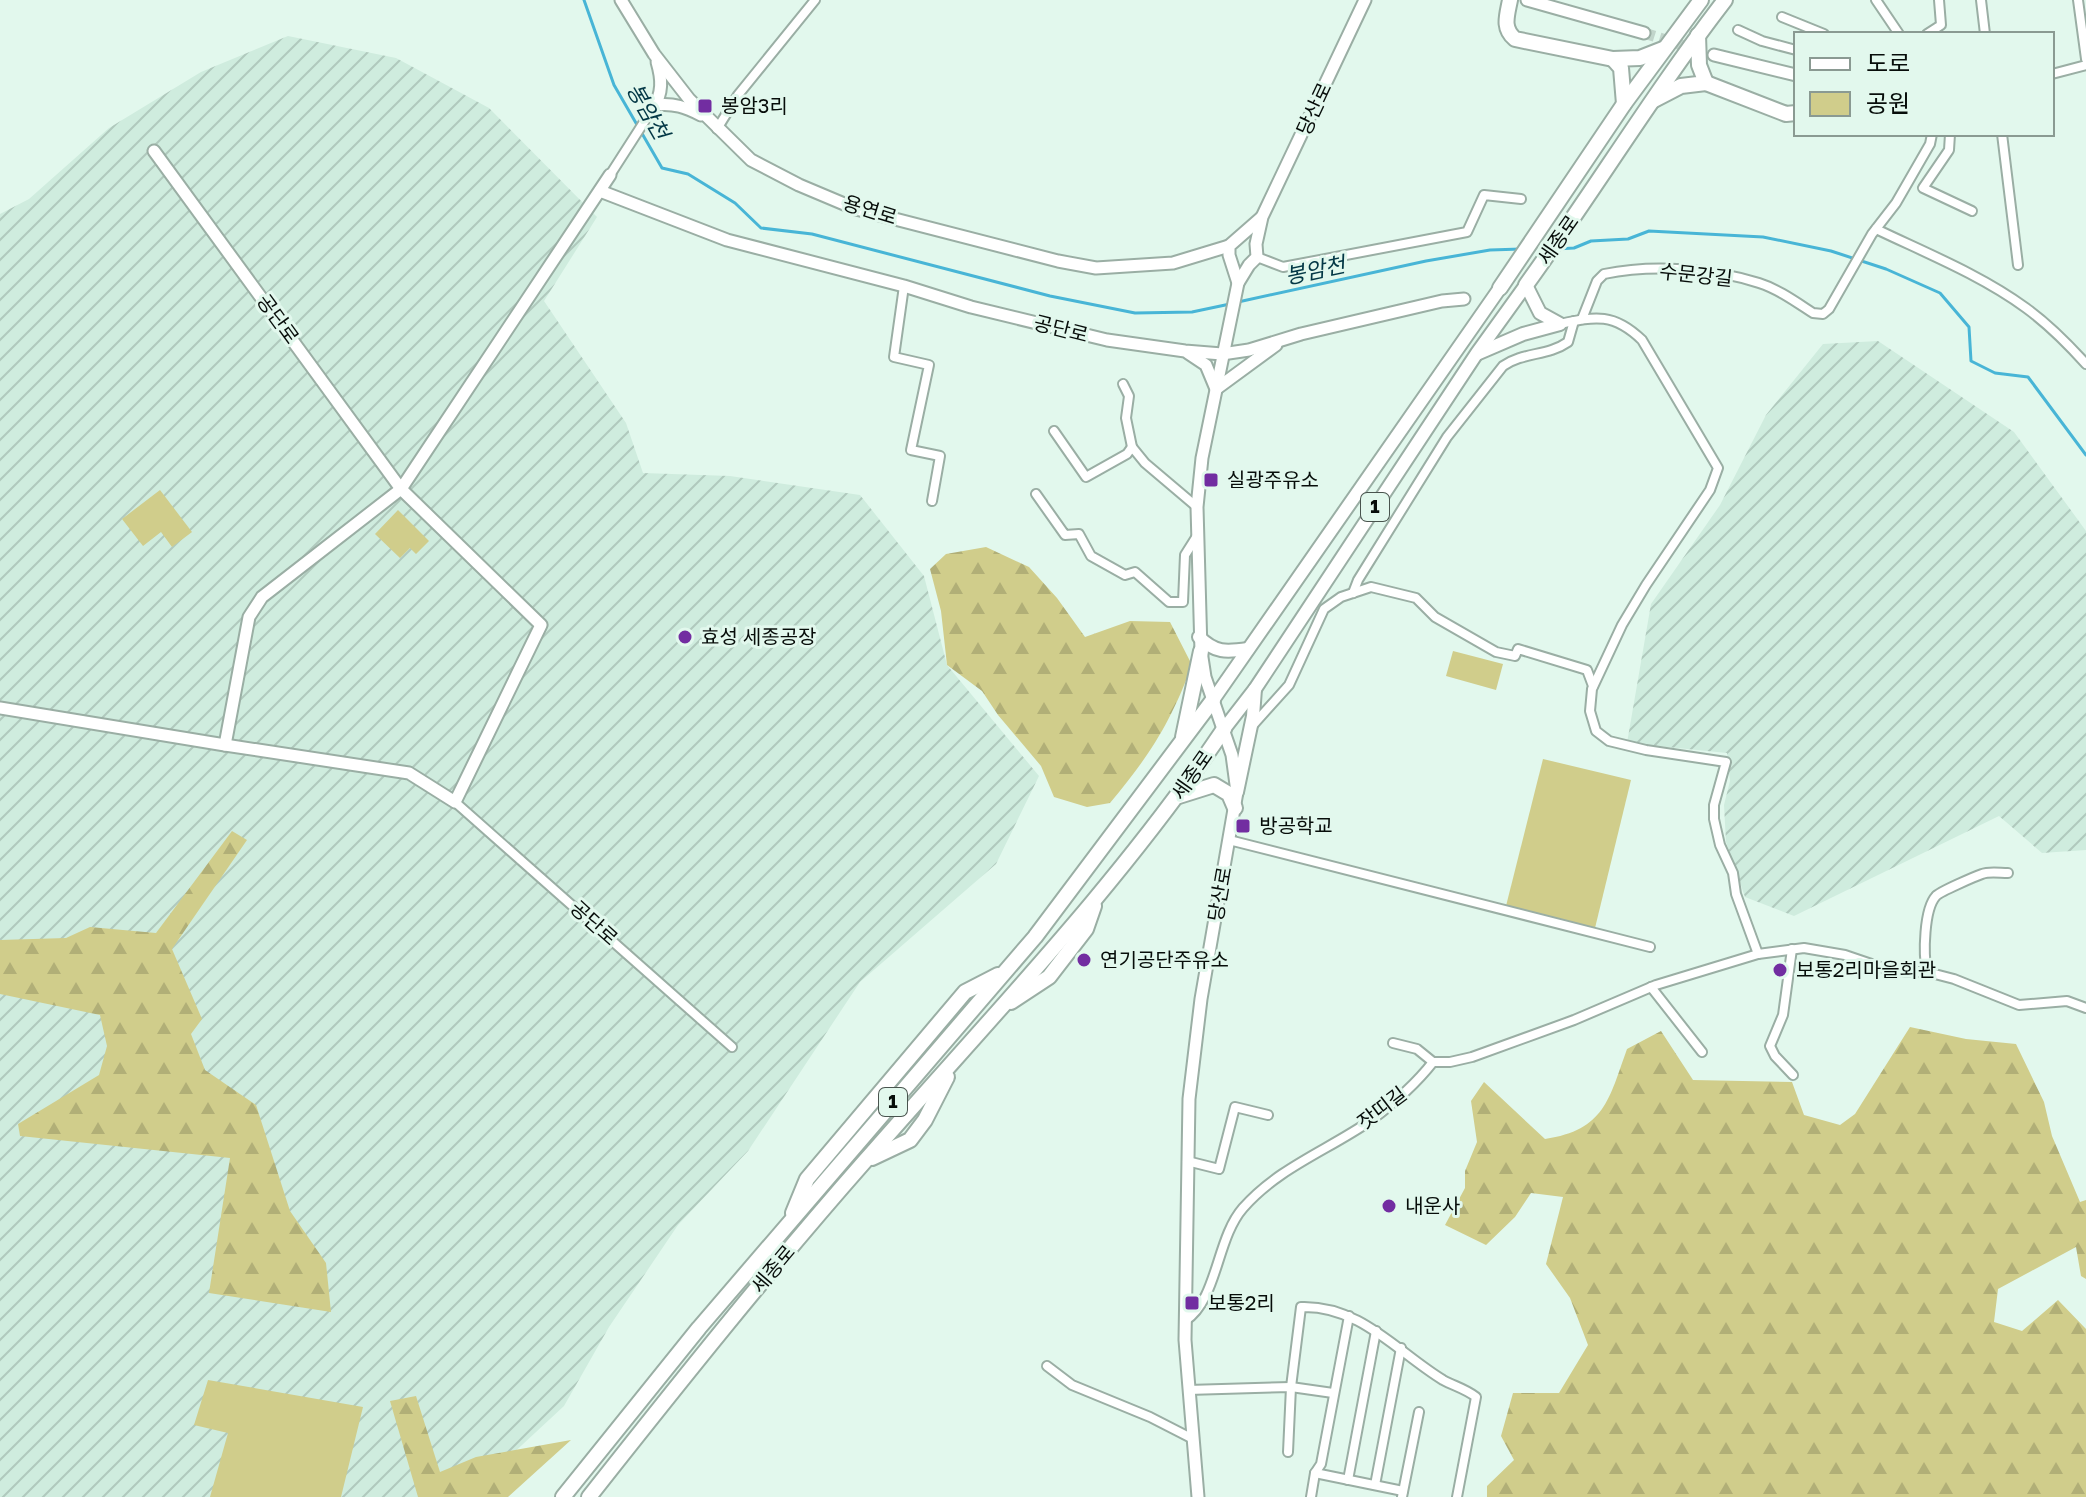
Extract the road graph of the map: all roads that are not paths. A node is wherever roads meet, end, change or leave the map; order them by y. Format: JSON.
{"nodes":[{"id":1,"x":621,"y":0,"type":"edge"},
{"id":2,"x":815,"y":0,"type":"edge"},
{"id":3,"x":1365,"y":0,"type":"edge"},
{"id":4,"x":1510,"y":0,"type":"edge"},
{"id":5,"x":1527,"y":0,"type":"edge"},
{"id":6,"x":1701,"y":0,"type":"edge"},
{"id":7,"x":1725,"y":0,"type":"edge"},
{"id":8,"x":1876,"y":0,"type":"edge"},
{"id":9,"x":1939,"y":0,"type":"edge"},
{"id":10,"x":1981,"y":0,"type":"edge"},
{"id":11,"x":2078,"y":0,"type":"edge"},
{"id":12,"x":1782,"y":17,"type":"dead end"},
{"id":13,"x":1738,"y":30,"type":"dead end"},
{"id":14,"x":1819,"y":32,"type":"edge"},
{"id":15,"x":1898,"y":32,"type":"edge"},
{"id":16,"x":1930,"y":32,"type":"edge"},
{"id":17,"x":1985,"y":32,"type":"edge"},
{"id":18,"x":1644,"y":33,"type":"tunnel mouth"},
{"id":19,"x":1698,"y":35,"type":"junction"},
{"id":20,"x":1663,"y":49,"type":"junction"},
{"id":21,"x":1794,"y":49,"type":"edge"},
{"id":22,"x":654,"y":54,"type":"junction"},
{"id":23,"x":1714,"y":55,"type":"dead end"},
{"id":24,"x":1613,"y":59,"type":"junction"},
{"id":25,"x":2086,"y":59,"type":"edge"},
{"id":26,"x":2086,"y":65,"type":"edge"},
{"id":27,"x":2054,"y":73,"type":"edge"},
{"id":28,"x":1794,"y":75,"type":"edge"},
{"id":29,"x":1706,"y":83,"type":"junction"},
{"id":30,"x":1651,"y":102,"type":"junction"},
{"id":31,"x":1624,"y":104,"type":"junction"},
{"id":32,"x":654,"y":106,"type":"junction"},
{"id":33,"x":1794,"y":113,"type":"edge"},
{"id":34,"x":707,"y":119,"type":"junction"},
{"id":35,"x":717,"y":129,"type":"junction"},
{"id":36,"x":1932,"y":136,"type":"edge"},
{"id":37,"x":1950,"y":136,"type":"edge"},
{"id":38,"x":2002,"y":136,"type":"edge"},
{"id":39,"x":154,"y":151,"type":"dead end"},
{"id":40,"x":610,"y":175,"type":"joint"},
{"id":41,"x":600,"y":191,"type":"junction"},
{"id":42,"x":1521,"y":199,"type":"dead end"},
{"id":43,"x":1972,"y":211,"type":"dead end"},
{"id":44,"x":1262,"y":217,"type":"junction"},
{"id":45,"x":1874,"y":232,"type":"junction"},
{"id":46,"x":1241,"y":237,"type":"junction"},
{"id":47,"x":1256,"y":244,"type":"junction"},
{"id":48,"x":1229,"y":246,"type":"junction"},
{"id":49,"x":1199,"y":257,"type":"junction"},
{"id":50,"x":1231,"y":259,"type":"junction"},
{"id":51,"x":1253,"y":261,"type":"junction"},
{"id":52,"x":2018,"y":265,"type":"dead end"},
{"id":53,"x":1238,"y":283,"type":"junction"},
{"id":54,"x":1526,"y":285,"type":"junction"},
{"id":55,"x":904,"y":286,"type":"junction"},
{"id":56,"x":1500,"y":288,"type":"joint"},
{"id":57,"x":1464,"y":299,"type":"dead end"},
{"id":58,"x":1578,"y":320,"type":"junction"},
{"id":59,"x":1560,"y":324,"type":"junction"},
{"id":60,"x":1279,"y":342,"type":"junction"},
{"id":61,"x":1223,"y":350,"type":"junction"},
{"id":62,"x":1185,"y":351,"type":"junction"},
{"id":63,"x":1477,"y":353,"type":"junction"},
{"id":64,"x":2086,"y":364,"type":"edge"},
{"id":65,"x":1123,"y":384,"type":"dead end"},
{"id":66,"x":1216,"y":389,"type":"junction"},
{"id":67,"x":1054,"y":431,"type":"dead end"},
{"id":68,"x":1132,"y":447,"type":"junction"},
{"id":69,"x":401,"y":489,"type":"junction"},
{"id":70,"x":1036,"y":494,"type":"dead end"},
{"id":71,"x":932,"y":501,"type":"dead end"},
{"id":72,"x":1197,"y":507,"type":"junction"},
{"id":73,"x":1198,"y":535,"type":"junction"},
{"id":74,"x":1353,"y":593,"type":"junction"},
{"id":75,"x":1200,"y":644,"type":"junction"},
{"id":76,"x":1248,"y":649,"type":"junction"},
{"id":77,"x":1593,"y":686,"type":"junction"},
{"id":78,"x":1255,"y":689,"type":"junction"},
{"id":79,"x":1213,"y":700,"type":"junction"},
{"id":80,"x":0,"y":708,"type":"edge"},
{"id":81,"x":1250,"y":728,"type":"junction"},
{"id":82,"x":1224,"y":729,"type":"junction"},
{"id":83,"x":1182,"y":742,"type":"junction"},
{"id":84,"x":225,"y":745,"type":"junction"},
{"id":85,"x":1237,"y":792,"type":"junction"},
{"id":86,"x":1179,"y":796,"type":"junction"},
{"id":87,"x":455,"y":802,"type":"junction"},
{"id":88,"x":1235,"y":808,"type":"junction"},
{"id":89,"x":1229,"y":840,"type":"junction"},
{"id":90,"x":2008,"y":873,"type":"dead end"},
{"id":91,"x":1650,"y":947,"type":"dead end"},
{"id":92,"x":1792,"y":949,"type":"junction"},
{"id":93,"x":1758,"y":954,"type":"junction"},
{"id":94,"x":1927,"y":972,"type":"junction"},
{"id":95,"x":1651,"y":987,"type":"junction"},
{"id":96,"x":2086,"y":1008,"type":"edge"},
{"id":97,"x":1393,"y":1043,"type":"dead end"},
{"id":98,"x":732,"y":1047,"type":"dead end"},
{"id":99,"x":1702,"y":1052,"type":"dead end"},
{"id":100,"x":1433,"y":1062,"type":"junction"},
{"id":101,"x":1793,"y":1075,"type":"dead end"},
{"id":102,"x":1268,"y":1115,"type":"dead end"},
{"id":103,"x":1187,"y":1161,"type":"junction"},
{"id":104,"x":1349,"y":1316,"type":"junction"},
{"id":105,"x":1185,"y":1321,"type":"junction"},
{"id":106,"x":1376,"y":1331,"type":"junction"},
{"id":107,"x":1401,"y":1348,"type":"junction"},
{"id":108,"x":1047,"y":1366,"type":"dead end"},
{"id":109,"x":1291,"y":1387,"type":"junction"},
{"id":110,"x":1188,"y":1390,"type":"junction"},
{"id":111,"x":1333,"y":1393,"type":"junction"},
{"id":112,"x":1419,"y":1412,"type":"dead end"},
{"id":113,"x":1193,"y":1439,"type":"junction"},
{"id":114,"x":1288,"y":1452,"type":"dead end"},
{"id":115,"x":1315,"y":1473,"type":"junction"},
{"id":116,"x":1348,"y":1480,"type":"junction"},
{"id":117,"x":1375,"y":1485,"type":"junction"},
{"id":118,"x":1403,"y":1494,"type":"edge"},
{"id":119,"x":563,"y":1497,"type":"edge"},
{"id":120,"x":589,"y":1497,"type":"edge"},
{"id":121,"x":1198,"y":1497,"type":"edge"},
{"id":122,"x":1311,"y":1497,"type":"edge"},
{"id":123,"x":1457,"y":1497,"type":"edge"}],
"edges":[{"from":1,"to":22,"type":"street","name":"용연로"},
{"from":2,"to":35,"type":"street"},
{"from":3,"to":44,"type":"street","name":"당산로"},
{"from":4,"to":24,"type":"highway"},
{"from":5,"to":18,"type":"street"},
{"from":6,"to":20,"type":"highway","name":"세종로","number":"1"},
{"from":7,"to":19,"type":"highway","name":"세종로","number":"1"},
{"from":8,"to":15,"type":"street"},
{"from":9,"to":16,"type":"street"},
{"from":10,"to":17,"type":"street"},
{"from":11,"to":25,"type":"street"},
{"from":12,"to":14,"type":"street"},
{"from":13,"to":21,"type":"street"},
{"from":19,"to":29,"type":"highway"},
{"from":19,"to":30,"type":"highway","name":"세종로","number":"1"},
{"from":20,"to":24,"type":"highway"},
{"from":20,"to":31,"type":"highway","name":"세종로","number":"1"},
{"from":22,"to":32,"type":"street"},
{"from":22,"to":34,"type":"street","name":"용연로"},
{"from":23,"to":28,"type":"street"},
{"from":24,"to":31,"type":"highway"},
{"from":26,"to":27,"type":"street"},
{"from":29,"to":30,"type":"highway"},
{"from":29,"to":33,"type":"highway"},
{"from":30,"to":54,"type":"highway","name":"세종로","number":"1"},
{"from":31,"to":56,"type":"highway","name":"세종로","number":"1"},
{"from":32,"to":34,"type":"street"},
{"from":32,"to":40,"type":"street"},
{"from":34,"to":35,"type":"street","name":"용연로"},
{"from":35,"to":49,"type":"street","name":"용연로"},
{"from":36,"to":45,"type":"street"},
{"from":37,"to":43,"type":"street"},
{"from":38,"to":52,"type":"street"},
{"from":39,"to":69,"type":"street","name":"공단로"},
{"from":40,"to":41,"type":"street"},
{"from":41,"to":55,"type":"street","name":"공단로"},
{"from":41,"to":69,"type":"street"},
{"from":42,"to":51,"type":"street"},
{"from":44,"to":46,"type":"street"},
{"from":44,"to":47,"type":"street"},
{"from":45,"to":58,"type":"street","name":"수문강길"},
{"from":45,"to":64,"type":"street"},
{"from":46,"to":47,"type":"street"},
{"from":46,"to":48,"type":"street"},
{"from":47,"to":51,"type":"street"},
{"from":48,"to":49,"type":"street"},
{"from":48,"to":50,"type":"street"},
{"from":49,"to":50,"type":"street"},
{"from":50,"to":51,"type":"street"},
{"from":50,"to":53,"type":"street"},
{"from":51,"to":53,"type":"street"},
{"from":53,"to":61,"type":"street","name":"당산로"},
{"from":54,"to":59,"type":"main road"},
{"from":54,"to":63,"type":"main road","name":"세종로","number":"1"},
{"from":55,"to":62,"type":"street","name":"공단로"},
{"from":55,"to":71,"type":"street"},
{"from":56,"to":76,"type":"main road","name":"세종로","number":"1"},
{"from":57,"to":60,"type":"street","name":"공단로"},
{"from":58,"to":59,"type":"street"},
{"from":58,"to":74,"type":"street"},
{"from":58,"to":77,"type":"street"},
{"from":59,"to":63,"type":"main road"},
{"from":60,"to":61,"type":"street","name":"공단로"},
{"from":60,"to":66,"type":"street"},
{"from":61,"to":62,"type":"street","name":"공단로"},
{"from":61,"to":66,"type":"street","name":"당산로"},
{"from":62,"to":66,"type":"street"},
{"from":63,"to":78,"type":"main road","name":"세종로","number":"1"},
{"from":65,"to":68,"type":"street"},
{"from":66,"to":72,"type":"street","name":"당산로"},
{"from":67,"to":68,"type":"street"},
{"from":68,"to":72,"type":"street"},
{"from":69,"to":84,"type":"street"},
{"from":69,"to":87,"type":"street","name":"공단로"},
{"from":70,"to":73,"type":"street","name":"당산로"},
{"from":72,"to":73,"type":"street","name":"당산로"},
{"from":73,"to":75,"type":"street","name":"당산로"},
{"from":74,"to":77,"type":"street"},
{"from":74,"to":81,"type":"street"},
{"from":75,"to":76,"type":"main road"},
{"from":75,"to":79,"type":"street","name":"당산로"},
{"from":75,"to":83,"type":"highway"},
{"from":76,"to":79,"type":"main road","name":"세종로","number":"1"},
{"from":77,"to":93,"type":"street"},
{"from":78,"to":81,"type":"main road"},
{"from":78,"to":82,"type":"main road","name":"세종로","number":"1"},
{"from":79,"to":82,"type":"street","name":"당산로"},
{"from":79,"to":83,"type":"highway","name":"세종로","number":"1"},
{"from":80,"to":84,"type":"street","name":"공단로"},
{"from":81,"to":85,"type":"main road"},
{"from":82,"to":85,"type":"street","name":"당산로"},
{"from":82,"to":86,"type":"highway","name":"세종로","number":"1"},
{"from":83,"to":119,"type":"highway","name":"세종로","number":"1"},
{"from":84,"to":87,"type":"street","name":"공단로"},
{"from":85,"to":88,"type":"street","name":"당산로"},
{"from":86,"to":88,"type":"highway"},
{"from":86,"to":120,"type":"highway","name":"세종로","number":"1"},
{"from":87,"to":98,"type":"street","name":"공단로"},
{"from":88,"to":89,"type":"street","name":"당산로"},
{"from":89,"to":91,"type":"street"},
{"from":89,"to":103,"type":"street","name":"당산로"},
{"from":90,"to":94,"type":"street"},
{"from":92,"to":93,"type":"street"},
{"from":92,"to":94,"type":"street"},
{"from":92,"to":101,"type":"street"},
{"from":93,"to":95,"type":"street"},
{"from":94,"to":96,"type":"street"},
{"from":95,"to":99,"type":"street"},
{"from":95,"to":100,"type":"street"},
{"from":97,"to":100,"type":"street"},
{"from":100,"to":105,"type":"street","name":"잣띠길"},
{"from":102,"to":103,"type":"street"},
{"from":103,"to":105,"type":"street","name":"당산로"},
{"from":104,"to":106,"type":"street"},
{"from":104,"to":109,"type":"street"},
{"from":104,"to":111,"type":"street"},
{"from":105,"to":110,"type":"street","name":"당산로"},
{"from":106,"to":107,"type":"street"},
{"from":106,"to":116,"type":"street"},
{"from":107,"to":117,"type":"street"},
{"from":107,"to":123,"type":"street"},
{"from":108,"to":113,"type":"street"},
{"from":109,"to":110,"type":"street"},
{"from":109,"to":111,"type":"street"},
{"from":109,"to":114,"type":"street"},
{"from":110,"to":113,"type":"street","name":"당산로"},
{"from":111,"to":115,"type":"street"},
{"from":112,"to":118,"type":"street"},
{"from":113,"to":121,"type":"street","name":"당산로"},
{"from":115,"to":116,"type":"street"},
{"from":115,"to":122,"type":"street"},
{"from":116,"to":117,"type":"street"},
{"from":117,"to":118,"type":"street"}]}
